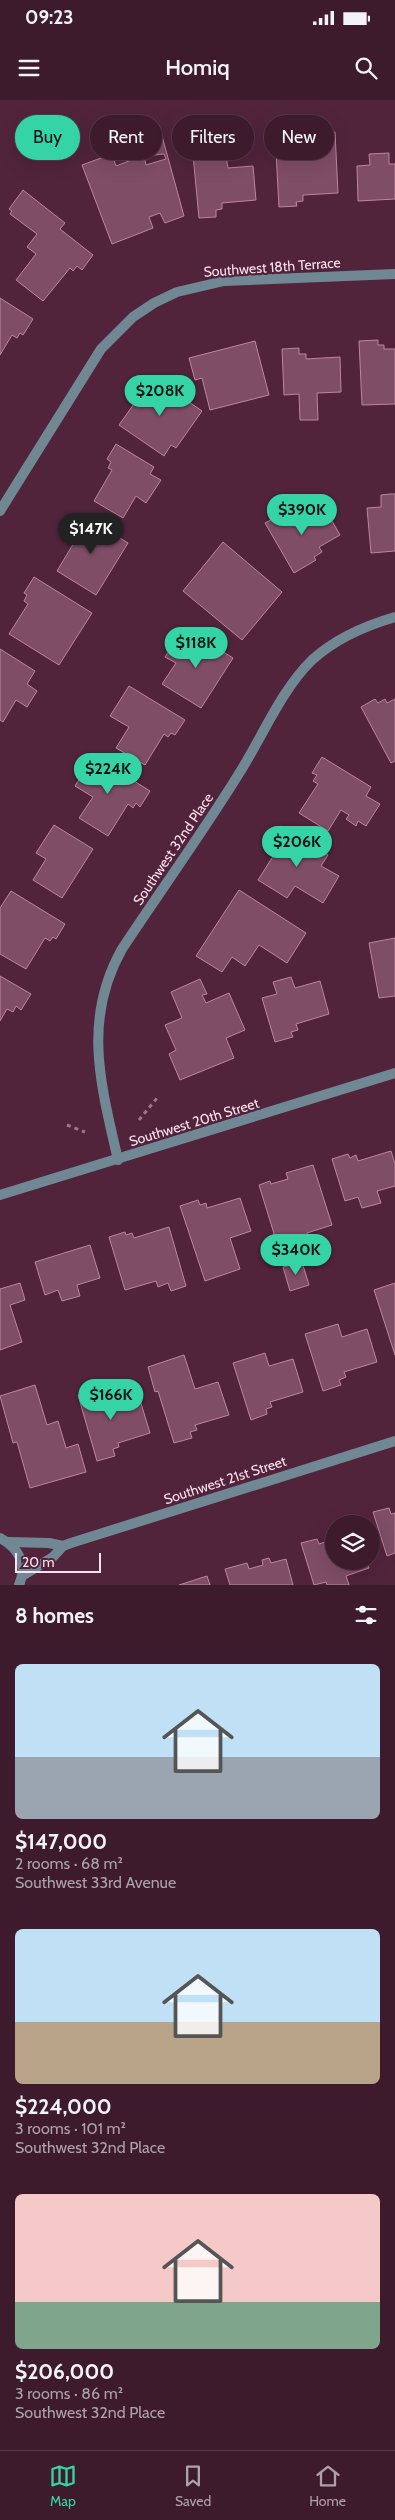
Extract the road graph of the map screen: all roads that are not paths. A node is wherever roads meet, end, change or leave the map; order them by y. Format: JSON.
{"nodes":[{"id":1,"x":395,"y":274,"type":"edge"},
{"id":2,"x":0,"y":510,"type":"edge"},
{"id":3,"x":395,"y":617,"type":"edge"},
{"id":4,"x":395,"y":1073,"type":"edge"},
{"id":5,"x":118,"y":1160,"type":"junction"},
{"id":6,"x":0,"y":1195,"type":"edge"},
{"id":7,"x":395,"y":1441,"type":"edge"},
{"id":8,"x":4,"y":1540,"type":"edge"},
{"id":9,"x":63,"y":1546,"type":"junction"},
{"id":10,"x":21,"y":1580,"type":"edge"}],
"edges":[{"from":1,"to":2,"type":"street","name":"Southwest 18th Terrace"},
{"from":3,"to":5,"type":"street","name":"Southwest 32nd Place"},
{"from":4,"to":5,"type":"street","name":"Southwest 20th Street"},
{"from":5,"to":6,"type":"street","name":"Southwest 20th Street"},
{"from":7,"to":9,"type":"street","name":"Southwest 21st Street"},
{"from":8,"to":9,"type":"street","name":"Southwest 21st Street"},
{"from":8,"to":10,"type":"street"},
{"from":9,"to":10,"type":"street","name":"Southwest 21st Street"}]}
